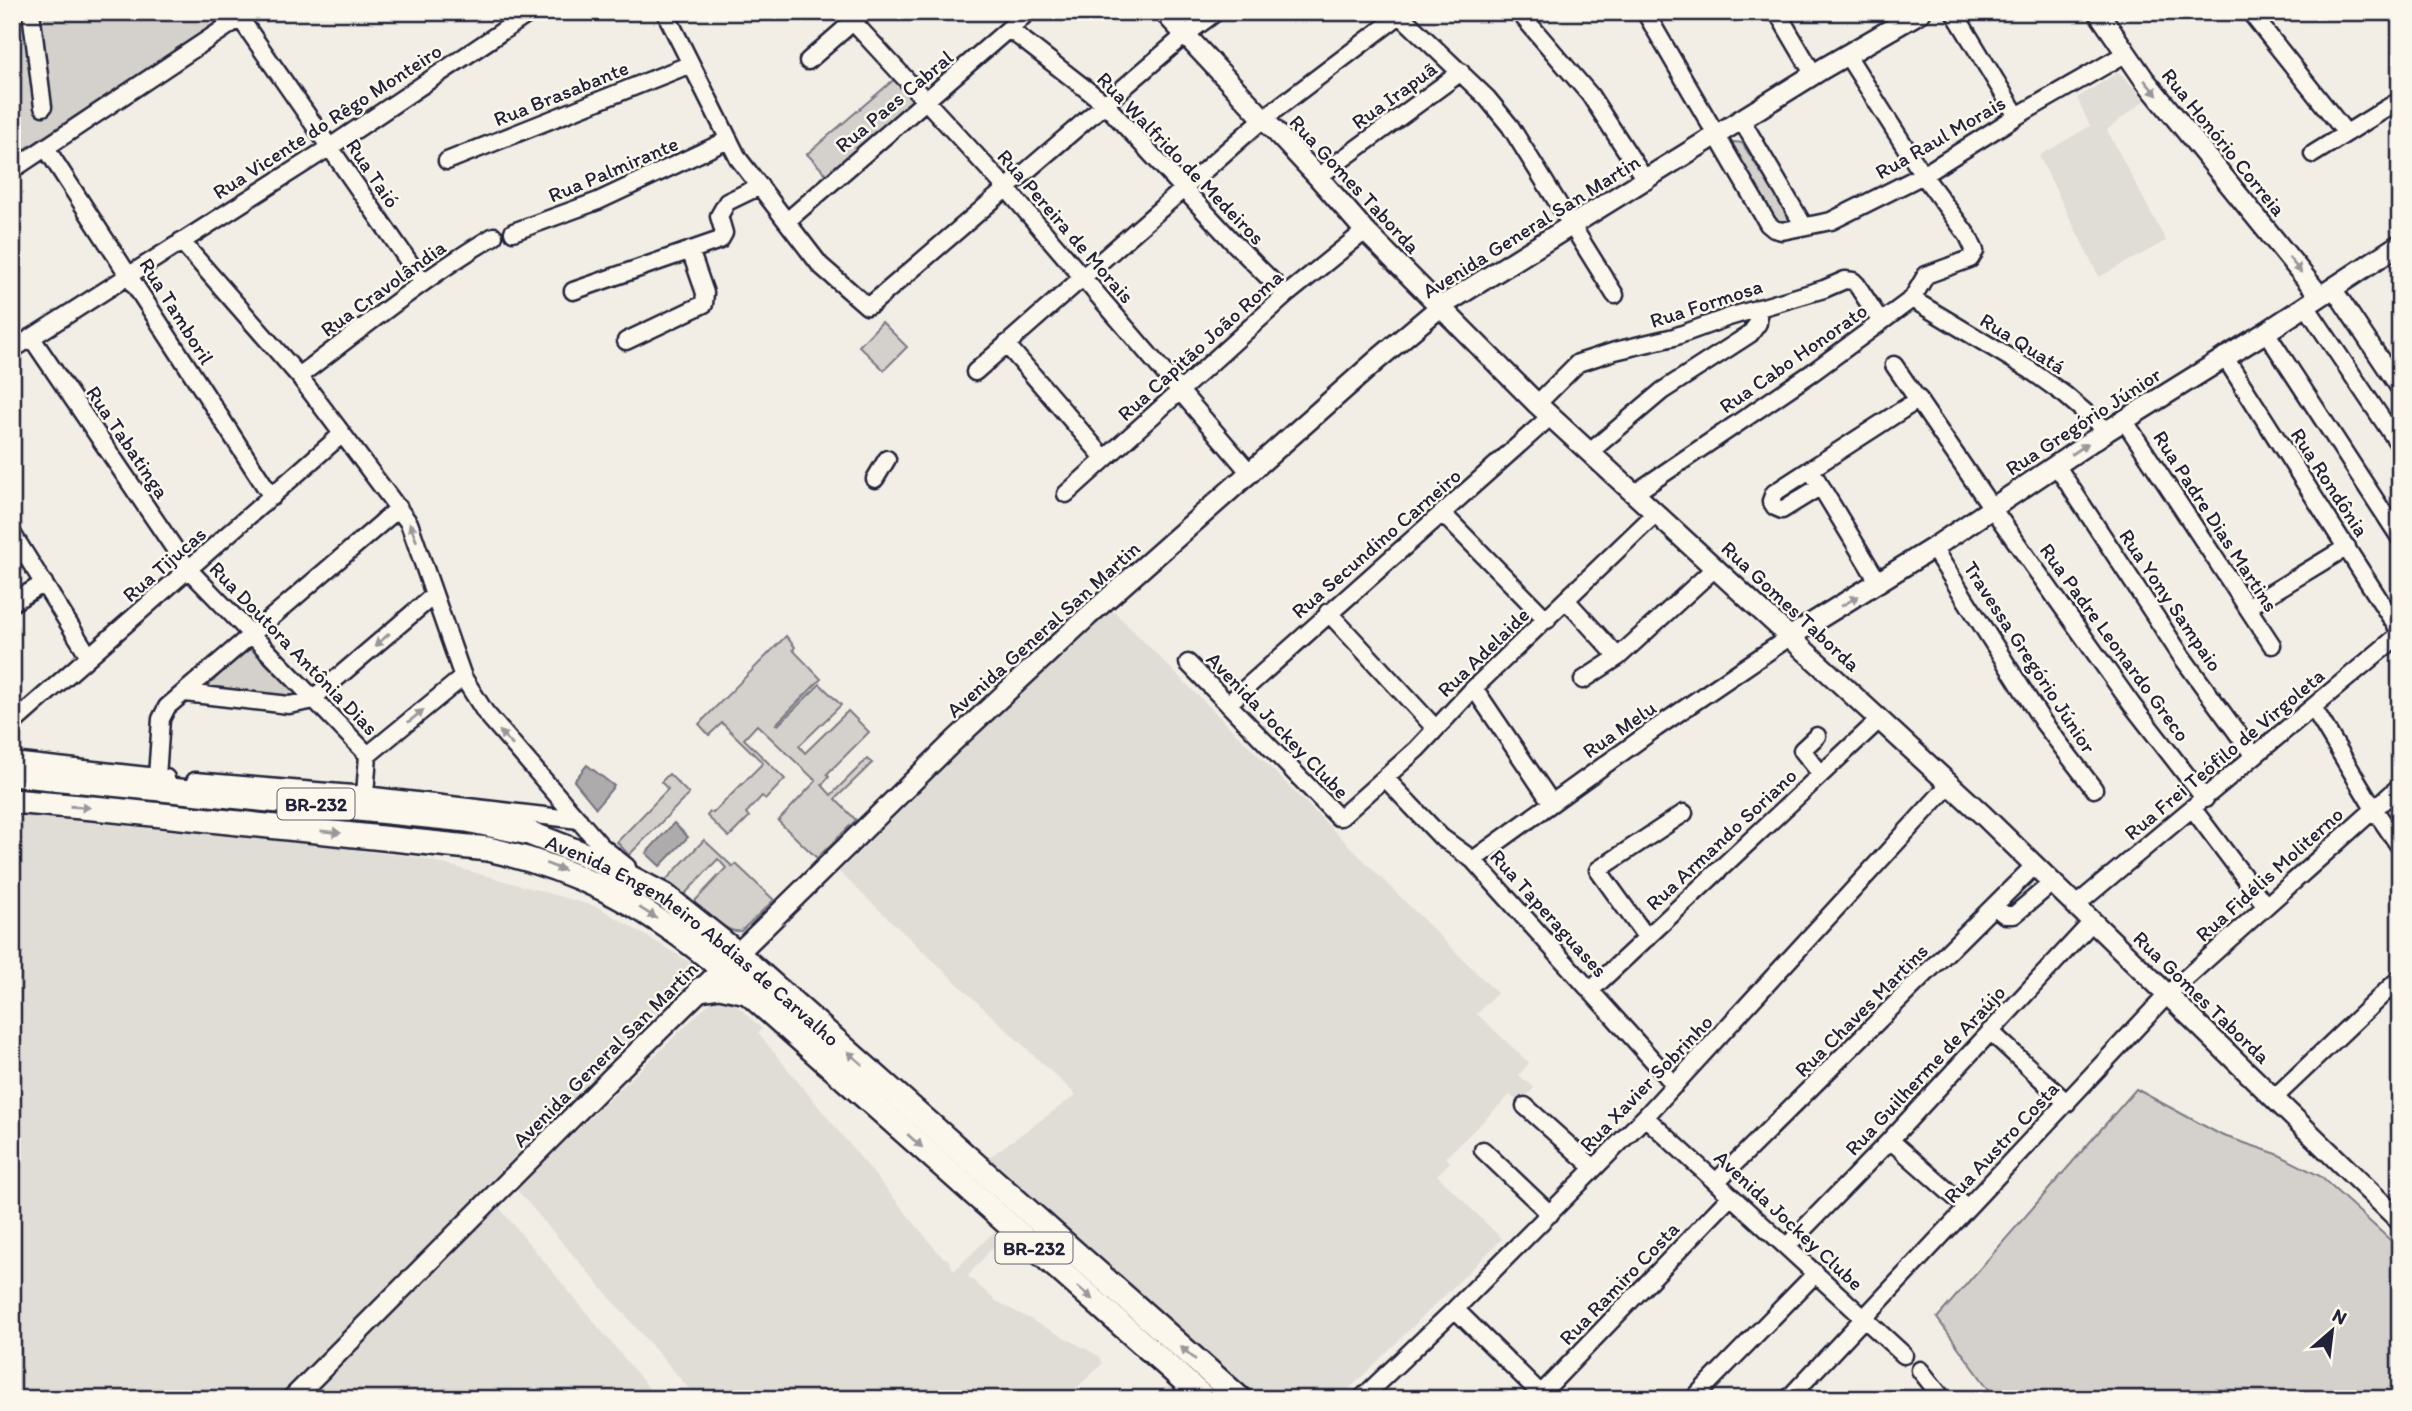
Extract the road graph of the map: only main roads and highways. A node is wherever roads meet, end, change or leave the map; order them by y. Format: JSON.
{"nodes":[{"id":1,"x":1164,"y":12,"type":"edge"},
{"id":2,"x":1921,"y":12,"type":"edge"},
{"id":3,"x":2098,"y":12,"type":"edge"},
{"id":4,"x":2400,"y":244,"type":"edge"},
{"id":5,"x":2320,"y":297,"type":"junction"},
{"id":6,"x":1440,"y":307,"type":"junction"},
{"id":7,"x":1791,"y":636,"type":"junction"},
{"id":8,"x":12,"y":774,"type":"edge"},
{"id":9,"x":12,"y":801,"type":"edge"},
{"id":10,"x":604,"y":867,"type":"junction"},
{"id":11,"x":722,"y":958,"type":"junction"},
{"id":12,"x":754,"y":983,"type":"junction"},
{"id":13,"x":865,"y":1096,"type":"junction"},
{"id":14,"x":907,"y":1103,"type":"junction"},
{"id":15,"x":2397,"y":1213,"type":"edge"},
{"id":16,"x":292,"y":1399,"type":"edge"},
{"id":17,"x":1205,"y":1399,"type":"edge"},
{"id":18,"x":1240,"y":1399,"type":"edge"}],
"edges":[{"from":1,"to":6,"type":"main road","name":"Rua Gomes Taborda"},
{"from":2,"to":6,"type":"main road","name":"Avenida General San Martin"},
{"from":3,"to":5,"type":"main road","name":"Rua Honório Correia","one_way":true},
{"from":4,"to":5,"type":"main road","name":"Rua Gregório Júnior"},
{"from":7,"to":5,"type":"main road","name":"Rua Gregório Júnior","one_way":true},
{"from":6,"to":7,"type":"main road","name":"Rua Gomes Taborda"},
{"from":6,"to":11,"type":"main road","name":"Avenida General San Martin"},
{"from":7,"to":15,"type":"main road","name":"Rua Gomes Taborda"},
{"from":8,"to":10,"type":"highway","name":"Avenida Engenheiro Abdias de Carvalho","number":"BR-232"},
{"from":9,"to":10,"type":"highway","name":"Avenida Engenheiro Abdias de Carvalho","number":"BR-232","one_way":true},
{"from":10,"to":11,"type":"highway","name":"Avenida Engenheiro Abdias de Carvalho","number":"BR-232","one_way":true},
{"from":10,"to":11,"type":"highway","name":"Avenida Engenheiro Abdias de Carvalho","number":"BR-232"},
{"from":11,"to":12,"type":"highway","name":"Avenida Engenheiro Abdias de Carvalho","number":"BR-232"},
{"from":11,"to":12,"type":"highway"},
{"from":11,"to":13,"type":"highway"},
{"from":11,"to":16,"type":"main road","name":"Avenida General San Martin"},
{"from":12,"to":13,"type":"highway","name":"Avenida Engenheiro Abdias de Carvalho","number":"BR-232"},
{"from":14,"to":12,"type":"highway","name":"Avenida Engenheiro Abdias de Carvalho","number":"BR-232","one_way":true},
{"from":13,"to":14,"type":"highway"},
{"from":13,"to":17,"type":"highway","name":"Avenida Engenheiro Abdias de Carvalho","number":"BR-232","one_way":true},
{"from":18,"to":14,"type":"highway","name":"Avenida Engenheiro Abdias de Carvalho","number":"BR-232","one_way":true}]}
